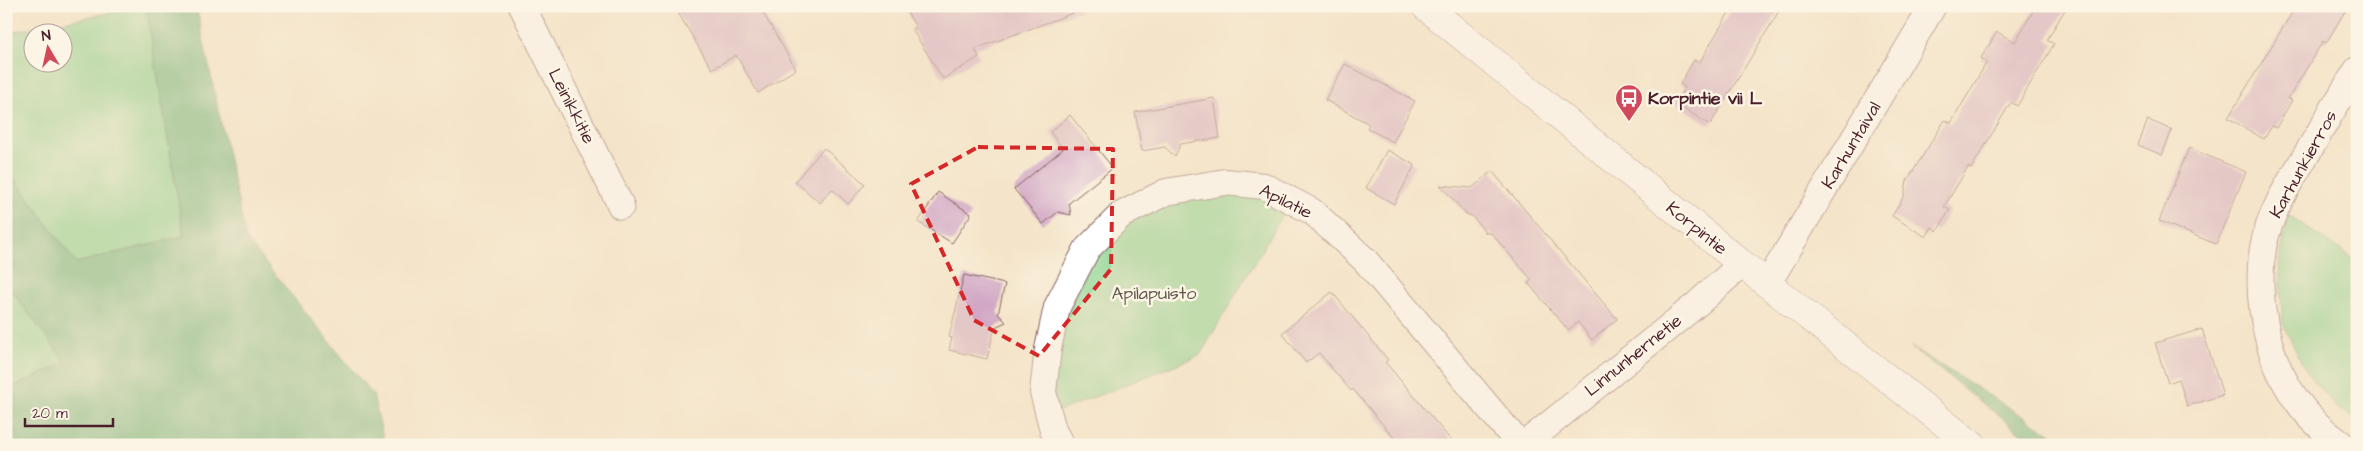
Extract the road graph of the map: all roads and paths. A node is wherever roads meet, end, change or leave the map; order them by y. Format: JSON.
{"nodes":[{"id":1,"x":522,"y":6,"type":"edge"},
{"id":2,"x":1425,"y":6,"type":"edge"},
{"id":3,"x":1933,"y":6,"type":"edge"},
{"id":4,"x":2357,"y":70,"type":"edge"},
{"id":5,"x":622,"y":206,"type":"dead end"},
{"id":6,"x":1742,"y":264,"type":"junction"},
{"id":7,"x":1768,"y":283,"type":"junction"},
{"id":8,"x":1061,"y":445,"type":"edge"},
{"id":9,"x":1522,"y":445,"type":"edge"},
{"id":10,"x":1972,"y":445,"type":"edge"},
{"id":11,"x":2343,"y":445,"type":"edge"}],
"edges":[{"from":1,"to":5,"type":"street","name":"Leinikkitie"},
{"from":2,"to":6,"type":"street","name":"Korpintie"},
{"from":3,"to":7,"type":"street","name":"Karhuntaival"},
{"from":4,"to":11,"type":"street","name":"Karhunkierros"},
{"from":6,"to":7,"type":"street","name":"Korpintie"},
{"from":6,"to":9,"type":"street","name":"Linnunhernetie"},
{"from":7,"to":10,"type":"street","name":"Korpintie"},
{"from":8,"to":9,"type":"street","name":"Apilatie"}]}
